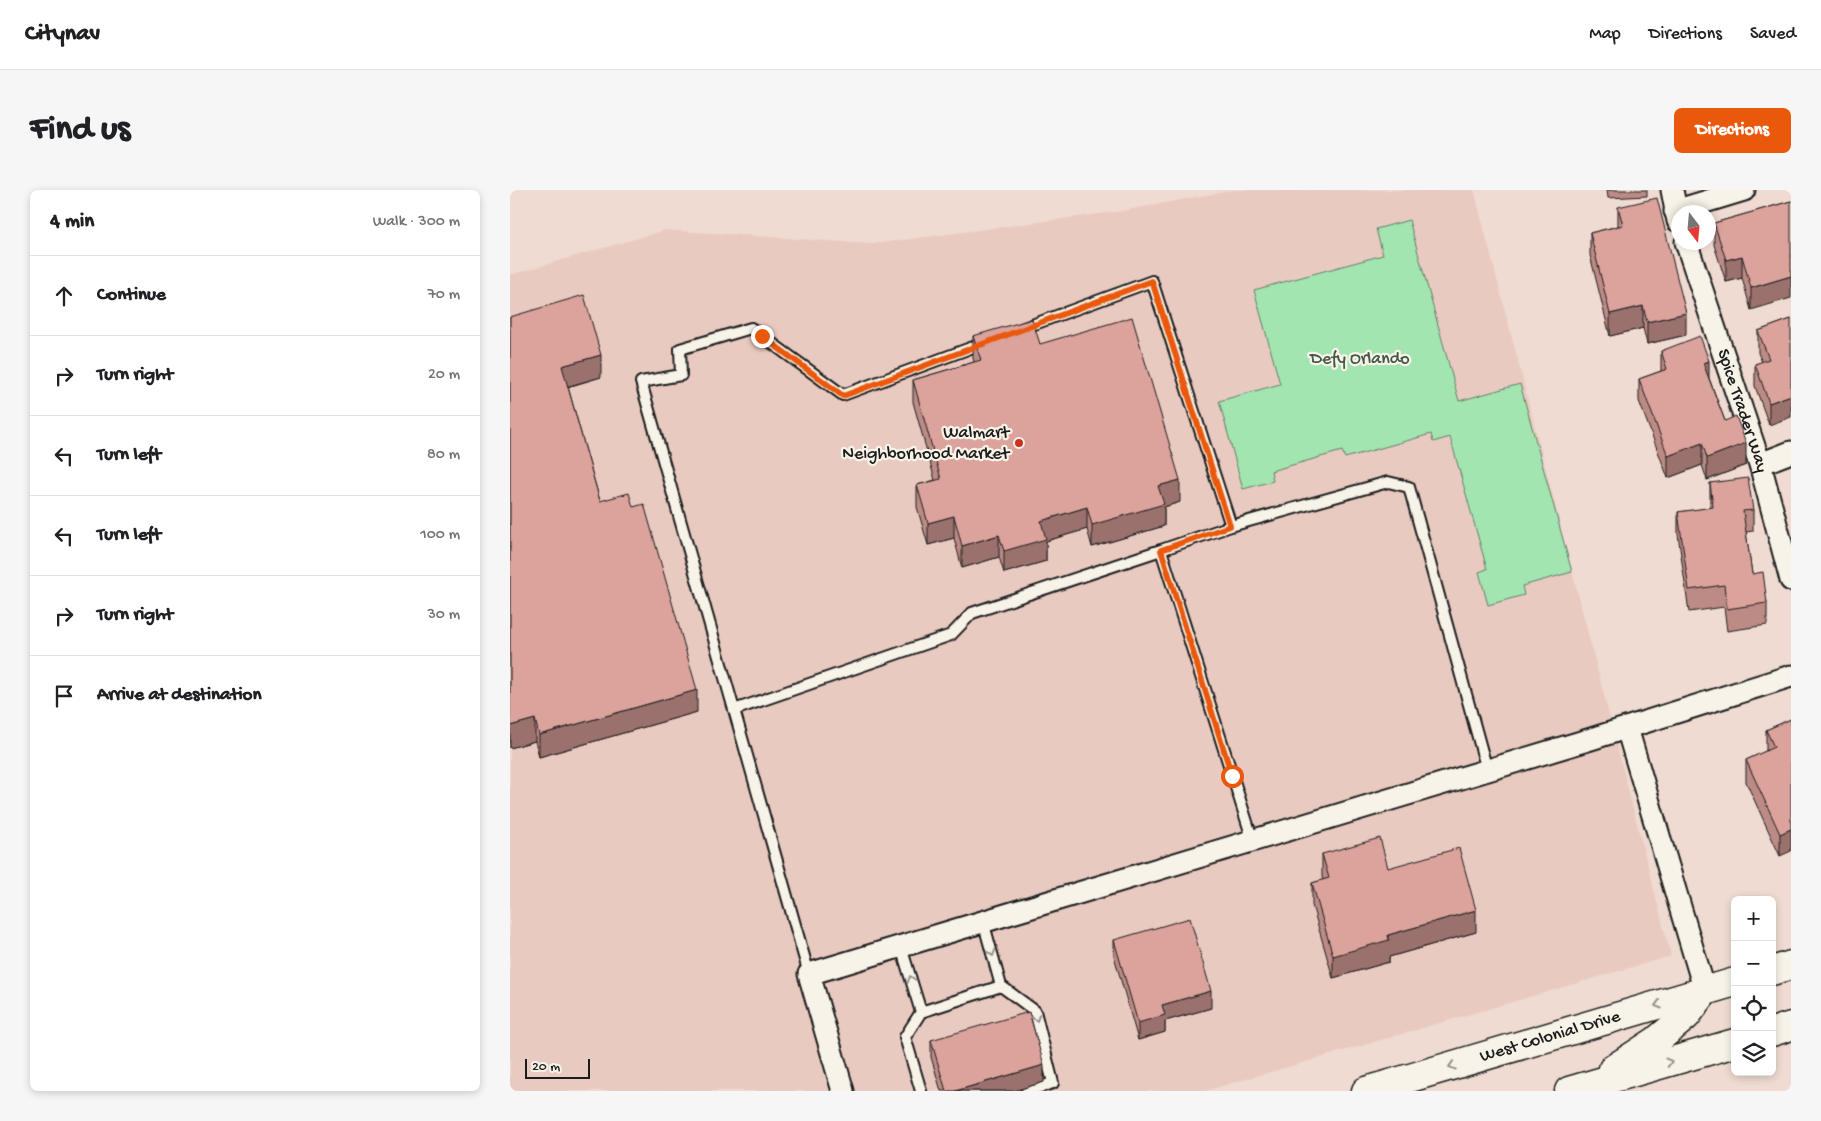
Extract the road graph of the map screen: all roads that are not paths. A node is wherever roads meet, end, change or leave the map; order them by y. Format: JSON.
{"nodes":[{"id":1,"x":1672,"y":190,"type":"edge"},
{"id":2,"x":1744,"y":190,"type":"edge"},
{"id":3,"x":1675,"y":205,"type":"edge"},
{"id":4,"x":1705,"y":205,"type":"edge"},
{"id":5,"x":1689,"y":250,"type":"edge"},
{"id":6,"x":1011,"y":333,"type":"edge"},
{"id":7,"x":993,"y":340,"type":"edge"},
{"id":8,"x":1791,"y":452,"type":"edge"},
{"id":9,"x":1760,"y":464,"type":"junction"},
{"id":10,"x":1230,"y":526,"type":"junction"},
{"id":11,"x":1161,"y":550,"type":"junction"},
{"id":12,"x":1791,"y":580,"type":"edge"},
{"id":13,"x":1791,"y":676,"type":"edge"},
{"id":14,"x":734,"y":710,"type":"junction"},
{"id":15,"x":1627,"y":728,"type":"junction"},
{"id":16,"x":1487,"y":770,"type":"junction"},
{"id":17,"x":1253,"y":841,"type":"junction"},
{"id":18,"x":983,"y":921,"type":"junction"},
{"id":19,"x":901,"y":947,"type":"junction"},
{"id":20,"x":1791,"y":965,"type":"edge"},
{"id":21,"x":1776,"y":970,"type":"edge"},
{"id":22,"x":809,"y":974,"type":"junction"},
{"id":23,"x":1731,"y":983,"type":"edge"},
{"id":24,"x":1001,"y":986,"type":"junction"},
{"id":25,"x":1705,"y":991,"type":"junction"},
{"id":26,"x":921,"y":1012,"type":"junction"},
{"id":27,"x":1791,"y":1026,"type":"edge"},
{"id":28,"x":1775,"y":1031,"type":"edge"},
{"id":29,"x":1731,"y":1044,"type":"edge"},
{"id":30,"x":1579,"y":1088,"type":"edge"},
{"id":31,"x":843,"y":1091,"type":"edge"},
{"id":32,"x":921,"y":1091,"type":"edge"},
{"id":33,"x":1027,"y":1091,"type":"edge"},
{"id":34,"x":1366,"y":1091,"type":"edge"}],
"edges":[{"from":1,"to":3,"type":"street"},
{"from":2,"to":4,"type":"street"},
{"from":5,"to":9,"type":"street","name":"Spice Trader Way"},
{"from":6,"to":10,"type":"lane"},
{"from":7,"to":14,"type":"lane"},
{"from":8,"to":9,"type":"street"},
{"from":9,"to":12,"type":"street","name":"Spice Trader Way"},
{"from":10,"to":11,"type":"lane"},
{"from":10,"to":16,"type":"lane"},
{"from":11,"to":14,"type":"lane"},
{"from":11,"to":17,"type":"lane"},
{"from":13,"to":15,"type":"street"},
{"from":14,"to":22,"type":"lane"},
{"from":15,"to":16,"type":"street"},
{"from":15,"to":25,"type":"street"},
{"from":16,"to":17,"type":"street"},
{"from":17,"to":18,"type":"street"},
{"from":18,"to":19,"type":"street"},
{"from":18,"to":24,"type":"lane","one_way":true},
{"from":19,"to":22,"type":"street"},
{"from":26,"to":19,"type":"lane","one_way":true},
{"from":20,"to":21,"type":"highway"},
{"from":22,"to":31,"type":"street"},
{"from":23,"to":25,"type":"highway","name":"West Colonial Drive"},
{"from":24,"to":26,"type":"lane"},
{"from":24,"to":33,"type":"lane","one_way":true},
{"from":25,"to":30,"type":"highway"},
{"from":25,"to":34,"type":"highway","name":"West Colonial Drive","one_way":true},
{"from":26,"to":32,"type":"lane"},
{"from":27,"to":28,"type":"highway"},
{"from":30,"to":29,"type":"highway","one_way":true}]}
